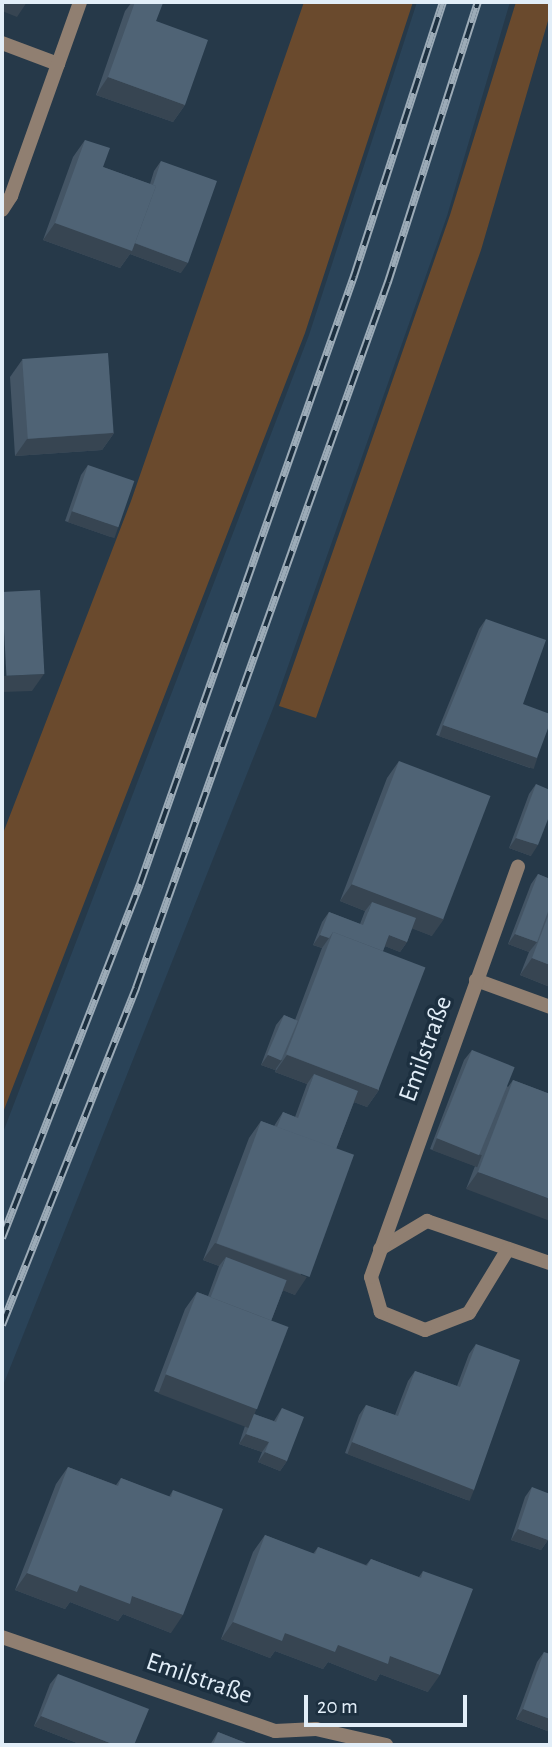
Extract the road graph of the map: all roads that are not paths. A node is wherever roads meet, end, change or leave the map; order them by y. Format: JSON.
{"nodes":[{"id":1,"x":80,"y":2,"type":"edge"},
{"id":2,"x":2,"y":43,"type":"edge"},
{"id":3,"x":58,"y":64,"type":"junction"},
{"id":4,"x":2,"y":210,"type":"edge"},
{"id":5,"x":518,"y":866,"type":"dead end"},
{"id":6,"x":476,"y":980,"type":"junction"},
{"id":7,"x":550,"y":1007,"type":"edge"},
{"id":8,"x":380,"y":1249,"type":"junction"},
{"id":9,"x":508,"y":1249,"type":"junction"},
{"id":10,"x":550,"y":1264,"type":"edge"},
{"id":11,"x":2,"y":1637,"type":"edge"},
{"id":12,"x":386,"y":1745,"type":"edge"}],
"edges":[{"from":1,"to":3,"type":"street"},
{"from":2,"to":3,"type":"street"},
{"from":3,"to":4,"type":"street"},
{"from":5,"to":6,"type":"street","name":"Emilstraße"},
{"from":6,"to":7,"type":"street"},
{"from":6,"to":8,"type":"street","name":"Emilstraße"},
{"from":8,"to":9,"type":"street"},
{"from":8,"to":9,"type":"street","name":"Emilstraße"},
{"from":9,"to":10,"type":"street"},
{"from":11,"to":12,"type":"street","name":"Emilstraße"}]}
